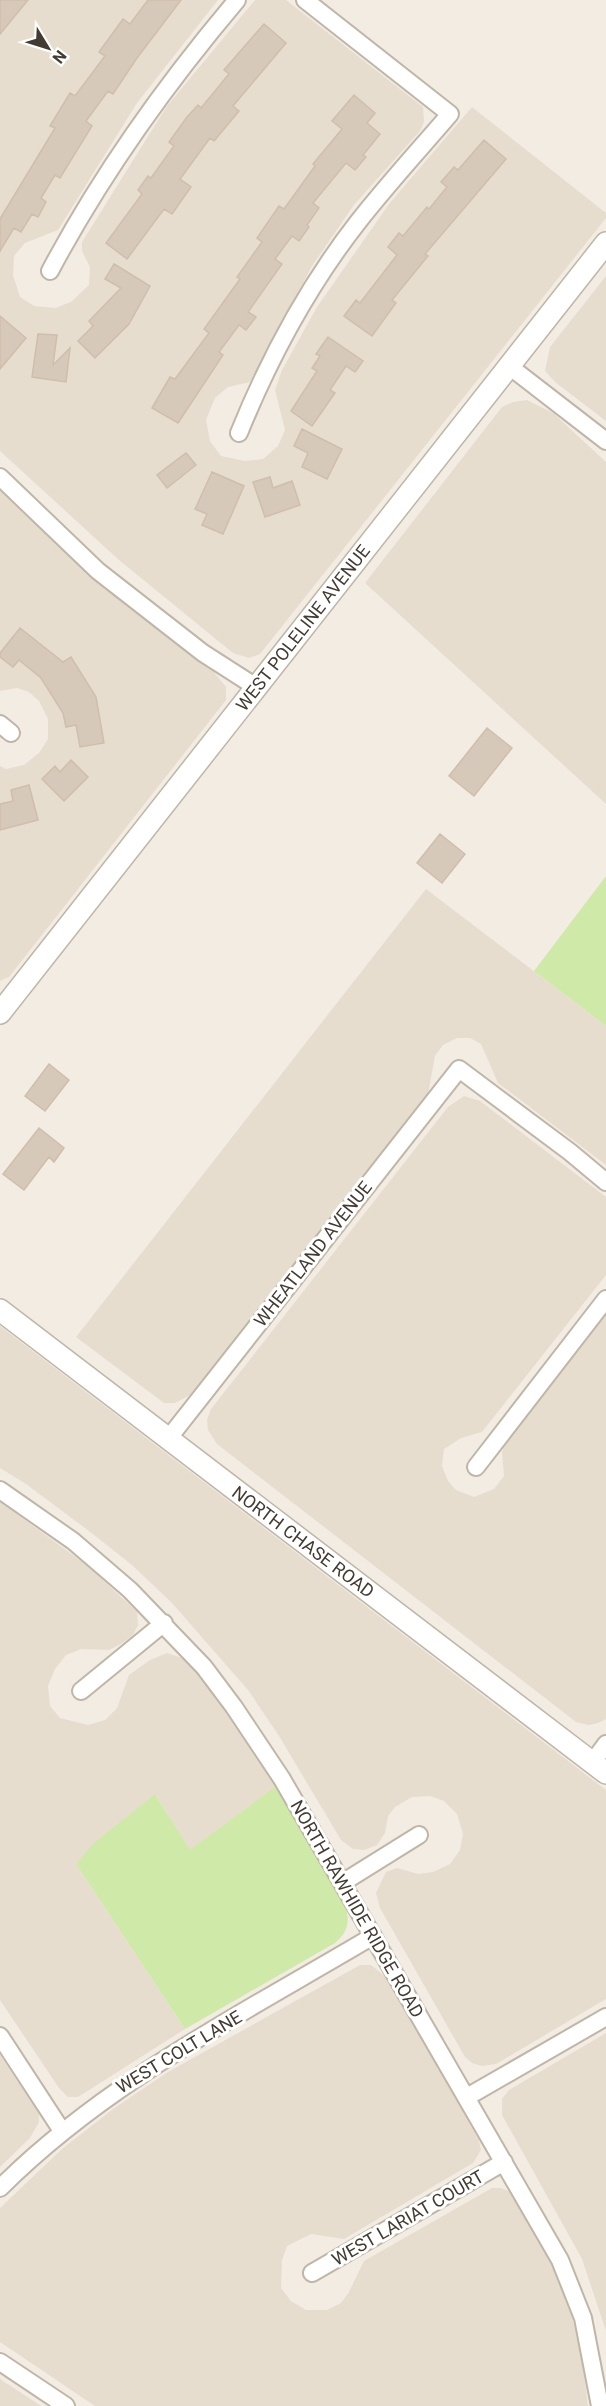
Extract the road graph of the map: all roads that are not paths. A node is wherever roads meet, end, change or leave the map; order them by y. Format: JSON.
{"nodes":[{"id":1,"x":237,"y":0,"type":"edge"},
{"id":2,"x":305,"y":0,"type":"edge"},
{"id":3,"x":606,"y":243,"type":"edge"},
{"id":4,"x":50,"y":272,"type":"dead end"},
{"id":5,"x":509,"y":366,"type":"junction"},
{"id":6,"x":239,"y":433,"type":"dead end"},
{"id":7,"x":606,"y":441,"type":"edge"},
{"id":8,"x":0,"y":477,"type":"edge"},
{"id":9,"x":256,"y":687,"type":"junction"},
{"id":10,"x":0,"y":1013,"type":"edge"},
{"id":11,"x":606,"y":1182,"type":"edge"},
{"id":12,"x":606,"y":1299,"type":"edge"},
{"id":13,"x":0,"y":1310,"type":"edge"},
{"id":14,"x":168,"y":1439,"type":"junction"},
{"id":15,"x":476,"y":1467,"type":"dead end"},
{"id":16,"x":0,"y":1490,"type":"edge"},
{"id":17,"x":165,"y":1623,"type":"junction"},
{"id":18,"x":81,"y":1691,"type":"dead end"},
{"id":19,"x":606,"y":1744,"type":"edge"},
{"id":20,"x":599,"y":1768,"type":"edge"},
{"id":21,"x":419,"y":1836,"type":"dead end"},
{"id":22,"x":342,"y":1883,"type":"junction"},
{"id":23,"x":373,"y":1936,"type":"junction"},
{"id":24,"x":606,"y":2017,"type":"edge"},
{"id":25,"x":0,"y":2036,"type":"edge"},
{"id":26,"x":467,"y":2097,"type":"junction"},
{"id":27,"x":62,"y":2131,"type":"junction"},
{"id":28,"x":504,"y":2162,"type":"junction"},
{"id":29,"x":0,"y":2188,"type":"edge"},
{"id":30,"x":312,"y":2274,"type":"dead end"},
{"id":31,"x":0,"y":2362,"type":"edge"},
{"id":32,"x":66,"y":2406,"type":"edge"},
{"id":33,"x":600,"y":2406,"type":"edge"}],
"edges":[{"from":1,"to":4,"type":"street"},
{"from":2,"to":6,"type":"street"},
{"from":3,"to":5,"type":"street","name":"WEST POLELINE AVENUE"},
{"from":5,"to":7,"type":"street"},
{"from":5,"to":9,"type":"street","name":"WEST POLELINE AVENUE"},
{"from":8,"to":9,"type":"street"},
{"from":9,"to":10,"type":"street","name":"WEST POLELINE AVENUE"},
{"from":11,"to":14,"type":"street","name":"WHEATLAND AVENUE"},
{"from":12,"to":15,"type":"street"},
{"from":13,"to":14,"type":"street","name":"NORTH CHASE ROAD"},
{"from":14,"to":20,"type":"street","name":"NORTH CHASE ROAD"},
{"from":16,"to":17,"type":"street","name":"NORTH RAWHIDE RIDGE ROAD"},
{"from":17,"to":18,"type":"street"},
{"from":17,"to":22,"type":"street","name":"NORTH RAWHIDE RIDGE ROAD"},
{"from":19,"to":20,"type":"street"},
{"from":21,"to":22,"type":"street"},
{"from":22,"to":23,"type":"street","name":"NORTH RAWHIDE RIDGE ROAD"},
{"from":23,"to":26,"type":"street","name":"NORTH RAWHIDE RIDGE ROAD"},
{"from":23,"to":27,"type":"street","name":"WEST COLT LANE"},
{"from":24,"to":26,"type":"street"},
{"from":25,"to":27,"type":"street"},
{"from":26,"to":28,"type":"street","name":"NORTH RAWHIDE RIDGE ROAD"},
{"from":27,"to":29,"type":"street","name":"WEST COLT LANE"},
{"from":28,"to":30,"type":"street","name":"WEST LARIAT COURT"},
{"from":28,"to":33,"type":"street","name":"NORTH RAWHIDE RIDGE ROAD"},
{"from":31,"to":32,"type":"street"}]}
